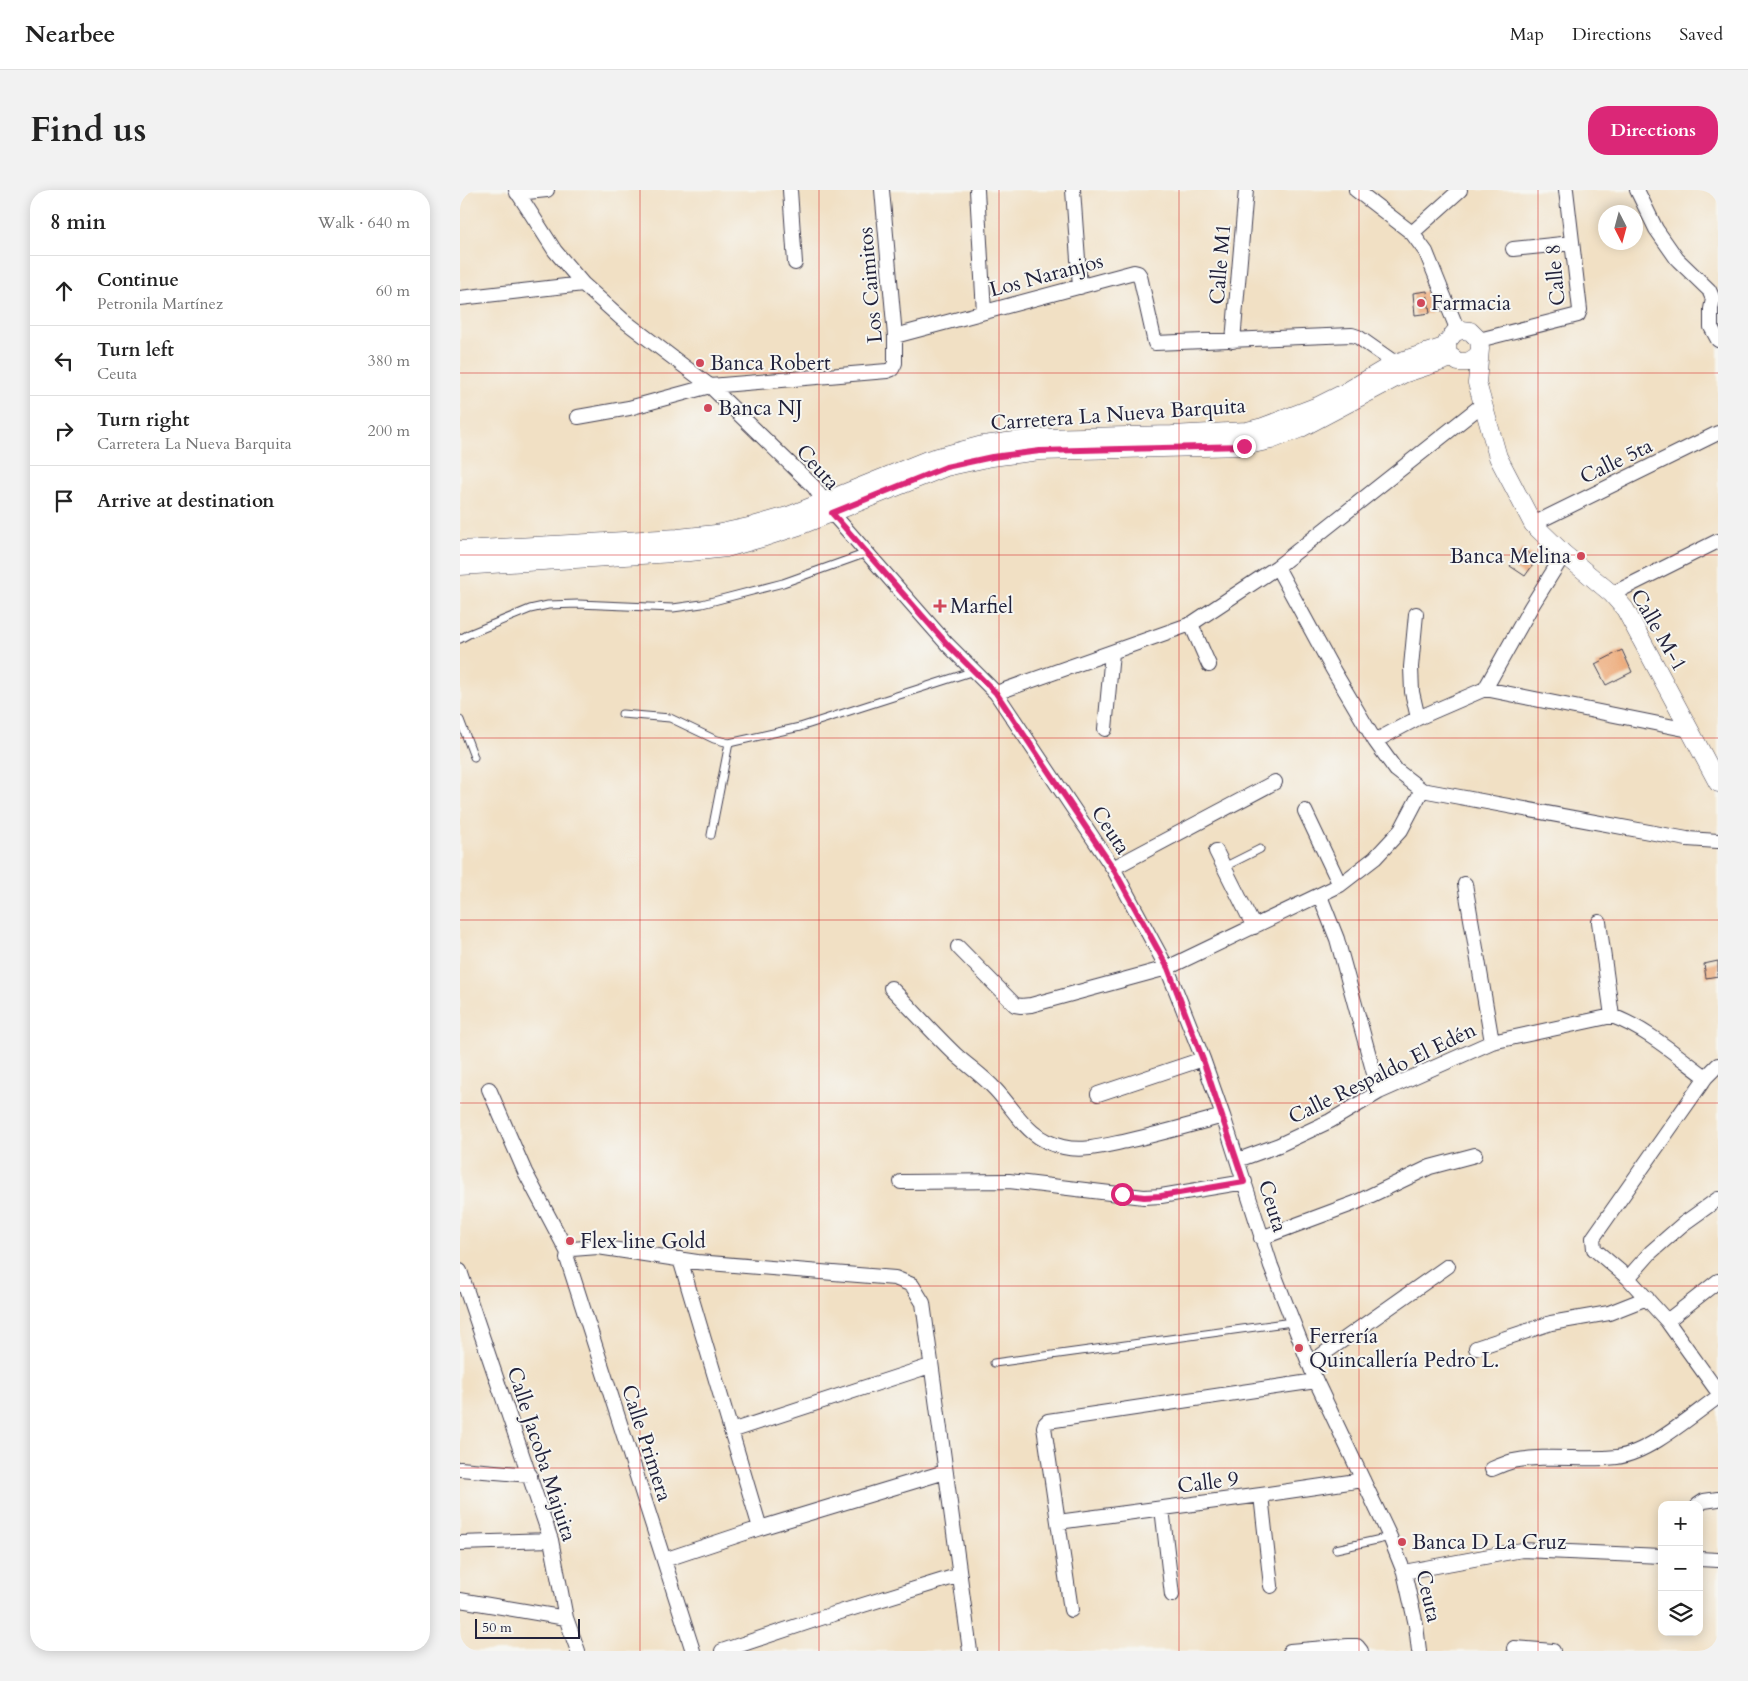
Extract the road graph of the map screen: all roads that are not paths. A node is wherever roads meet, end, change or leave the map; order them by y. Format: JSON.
{"nodes":[{"id":1,"x":547,"y":190,"type":"edge"},
{"id":2,"x":790,"y":190,"type":"edge"},
{"id":3,"x":882,"y":190,"type":"edge"},
{"id":4,"x":977,"y":190,"type":"edge"},
{"id":5,"x":1073,"y":190,"type":"edge"},
{"id":6,"x":1246,"y":190,"type":"edge"},
{"id":7,"x":1356,"y":190,"type":"edge"},
{"id":8,"x":1460,"y":190,"type":"edge"},
{"id":9,"x":1566,"y":190,"type":"edge"},
{"id":10,"x":1638,"y":190,"type":"edge"},
{"id":11,"x":517,"y":191,"type":"edge"},
{"id":12,"x":1412,"y":233,"type":"junction"},
{"id":13,"x":1572,"y":243,"type":"junction"},
{"id":14,"x":1513,"y":249,"type":"dead end"},
{"id":15,"x":796,"y":263,"type":"dead end"},
{"id":16,"x":583,"y":284,"type":"junction"},
{"id":17,"x":1080,"y":287,"type":"junction"},
{"id":18,"x":1713,"y":291,"type":"edge"},
{"id":19,"x":460,"y":298,"type":"edge"},
{"id":20,"x":984,"y":312,"type":"junction"},
{"id":21,"x":1458,"y":331,"type":"junction"},
{"id":22,"x":895,"y":336,"type":"junction"},
{"id":23,"x":1718,"y":340,"type":"edge"},
{"id":24,"x":1233,"y":341,"type":"junction"},
{"id":25,"x":1479,"y":347,"type":"junction"},
{"id":26,"x":1451,"y":355,"type":"junction"},
{"id":27,"x":1395,"y":363,"type":"junction"},
{"id":28,"x":1477,"y":383,"type":"junction"},
{"id":29,"x":710,"y":386,"type":"junction"},
{"id":30,"x":1482,"y":404,"type":"junction"},
{"id":31,"x":578,"y":417,"type":"dead end"},
{"id":32,"x":1718,"y":433,"type":"edge"},
{"id":33,"x":827,"y":507,"type":"junction"},
{"id":34,"x":1532,"y":524,"type":"junction"},
{"id":35,"x":1716,"y":547,"type":"edge"},
{"id":36,"x":460,"y":550,"type":"edge"},
{"id":37,"x":867,"y":554,"type":"junction"},
{"id":38,"x":1564,"y":554,"type":"junction"},
{"id":39,"x":460,"y":566,"type":"edge"},
{"id":40,"x":1277,"y":567,"type":"junction"},
{"id":41,"x":1612,"y":594,"type":"junction"},
{"id":42,"x":1416,"y":614,"type":"dead end"},
{"id":43,"x":1191,"y":624,"type":"junction"},
{"id":44,"x":460,"y":639,"type":"edge"},
{"id":45,"x":1112,"y":654,"type":"junction"},
{"id":46,"x":1209,"y":665,"type":"dead end"},
{"id":47,"x":974,"y":671,"type":"junction"},
{"id":48,"x":1485,"y":689,"type":"junction"},
{"id":49,"x":996,"y":693,"type":"junction"},
{"id":50,"x":622,"y":714,"type":"dead end"},
{"id":51,"x":1418,"y":718,"type":"junction"},
{"id":52,"x":460,"y":720,"type":"edge"},
{"id":53,"x":1106,"y":729,"type":"dead end"},
{"id":54,"x":1689,"y":730,"type":"junction"},
{"id":55,"x":1375,"y":741,"type":"junction"},
{"id":56,"x":729,"y":743,"type":"junction"},
{"id":57,"x":474,"y":757,"type":"dead end"},
{"id":58,"x":1275,"y":782,"type":"dead end"},
{"id":59,"x":1718,"y":783,"type":"edge"},
{"id":60,"x":1422,"y":790,"type":"junction"},
{"id":61,"x":1306,"y":811,"type":"dead end"},
{"id":62,"x":711,"y":835,"type":"dead end"},
{"id":63,"x":1718,"y":841,"type":"edge"},
{"id":64,"x":1260,"y":849,"type":"dead end"},
{"id":65,"x":1216,"y":851,"type":"dead end"},
{"id":66,"x":1224,"y":867,"type":"junction"},
{"id":67,"x":1113,"y":868,"type":"junction"},
{"id":68,"x":1465,"y":884,"type":"dead end"},
{"id":69,"x":1340,"y":885,"type":"junction"},
{"id":70,"x":1320,"y":896,"type":"junction"},
{"id":71,"x":1599,"y":922,"type":"dead end"},
{"id":72,"x":1254,"y":927,"type":"junction"},
{"id":73,"x":958,"y":947,"type":"dead end"},
{"id":74,"x":1168,"y":968,"type":"junction"},
{"id":75,"x":891,"y":988,"type":"dead end"},
{"id":76,"x":1612,"y":1016,"type":"junction"},
{"id":77,"x":1492,"y":1042,"type":"junction"},
{"id":78,"x":1203,"y":1060,"type":"junction"},
{"id":79,"x":1718,"y":1065,"type":"edge"},
{"id":80,"x":1706,"y":1077,"type":"junction"},
{"id":81,"x":489,"y":1089,"type":"dead end"},
{"id":82,"x":1379,"y":1092,"type":"junction"},
{"id":83,"x":1098,"y":1094,"type":"dead end"},
{"id":84,"x":1223,"y":1116,"type":"junction"},
{"id":85,"x":1475,"y":1155,"type":"dead end"},
{"id":86,"x":1238,"y":1160,"type":"junction"},
{"id":87,"x":901,"y":1182,"type":"dead end"},
{"id":88,"x":1244,"y":1182,"type":"junction"},
{"id":89,"x":1718,"y":1198,"type":"edge"},
{"id":90,"x":1261,"y":1238,"type":"junction"},
{"id":91,"x":570,"y":1251,"type":"junction"},
{"id":92,"x":680,"y":1259,"type":"junction"},
{"id":93,"x":1448,"y":1266,"type":"dead end"},
{"id":94,"x":460,"y":1271,"type":"edge"},
{"id":95,"x":1628,"y":1278,"type":"junction"},
{"id":96,"x":1718,"y":1281,"type":"edge"},
{"id":97,"x":1647,"y":1298,"type":"junction"},
{"id":98,"x":1667,"y":1321,"type":"junction"},
{"id":99,"x":1292,"y":1322,"type":"junction"},
{"id":100,"x":1476,"y":1348,"type":"dead end"},
{"id":101,"x":994,"y":1363,"type":"dead end"},
{"id":102,"x":1309,"y":1364,"type":"junction"},
{"id":103,"x":930,"y":1366,"type":"junction"},
{"id":104,"x":1718,"y":1367,"type":"edge"},
{"id":105,"x":1706,"y":1376,"type":"junction"},
{"id":106,"x":1316,"y":1381,"type":"junction"},
{"id":107,"x":1718,"y":1392,"type":"edge"},
{"id":108,"x":1718,"y":1397,"type":"edge"},
{"id":109,"x":731,"y":1431,"type":"junction"},
{"id":110,"x":460,"y":1469,"type":"edge"},
{"id":111,"x":1492,"y":1469,"type":"dead end"},
{"id":112,"x":945,"y":1472,"type":"junction"},
{"id":113,"x":530,"y":1475,"type":"junction"},
{"id":114,"x":1363,"y":1480,"type":"junction"},
{"id":115,"x":1261,"y":1495,"type":"junction"},
{"id":116,"x":1718,"y":1499,"type":"edge"},
{"id":117,"x":1703,"y":1502,"type":"edge"},
{"id":118,"x":1162,"y":1508,"type":"junction"},
{"id":119,"x":1058,"y":1522,"type":"junction"},
{"id":120,"x":760,"y":1528,"type":"junction"},
{"id":121,"x":1390,"y":1537,"type":"junction"},
{"id":122,"x":551,"y":1540,"type":"junction"},
{"id":123,"x":460,"y":1543,"type":"edge"},
{"id":124,"x":1336,"y":1549,"type":"dead end"},
{"id":125,"x":1658,"y":1556,"type":"edge"},
{"id":126,"x":1703,"y":1559,"type":"edge"},
{"id":127,"x":664,"y":1560,"type":"junction"},
{"id":128,"x":1718,"y":1560,"type":"edge"},
{"id":129,"x":1404,"y":1572,"type":"junction"},
{"id":130,"x":960,"y":1575,"type":"junction"},
{"id":131,"x":1271,"y":1586,"type":"dead end"},
{"id":132,"x":1172,"y":1595,"type":"dead end"},
{"id":133,"x":460,"y":1600,"type":"edge"},
{"id":134,"x":1071,"y":1610,"type":"dead end"},
{"id":135,"x":566,"y":1618,"type":"junction"},
{"id":136,"x":1514,"y":1648,"type":"dead end"},
{"id":137,"x":578,"y":1651,"type":"edge"},
{"id":138,"x":693,"y":1651,"type":"edge"},
{"id":139,"x":722,"y":1651,"type":"edge"},
{"id":140,"x":970,"y":1651,"type":"edge"},
{"id":141,"x":1290,"y":1651,"type":"edge"},
{"id":142,"x":1361,"y":1651,"type":"edge"},
{"id":143,"x":1419,"y":1651,"type":"edge"},
{"id":144,"x":1553,"y":1651,"type":"edge"}],
"edges":[{"from":1,"to":11,"type":"street"},
{"from":2,"to":15,"type":"street"},
{"from":3,"to":22,"type":"street","name":"Los Caimitos"},
{"from":4,"to":20,"type":"street"},
{"from":5,"to":17,"type":"street"},
{"from":6,"to":24,"type":"street","name":"Calle M1"},
{"from":7,"to":12,"type":"street"},
{"from":8,"to":12,"type":"street"},
{"from":9,"to":13,"type":"street","name":"Calle 8"},
{"from":10,"to":18,"type":"street"},
{"from":11,"to":16,"type":"street","name":"Ceuta"},
{"from":12,"to":21,"type":"street"},
{"from":13,"to":14,"type":"street"},
{"from":13,"to":25,"type":"street","name":"Calle 8"},
{"from":16,"to":19,"type":"street"},
{"from":16,"to":29,"type":"street","name":"Ceuta"},
{"from":17,"to":20,"type":"street","name":"Los Naranjos"},
{"from":17,"to":24,"type":"street","name":"Los Naranjos"},
{"from":18,"to":23,"type":"street"},
{"from":20,"to":22,"type":"street","name":"Los Naranjos"},
{"from":21,"to":25,"type":"street"},
{"from":21,"to":26,"type":"street"},
{"from":22,"to":29,"type":"street","name":"Los Caimitos"},
{"from":24,"to":27,"type":"street"},
{"from":25,"to":26,"type":"street"},
{"from":25,"to":28,"type":"street","name":"Calle M-1"},
{"from":26,"to":27,"type":"street","name":"Carretera La Nueva Barquita"},
{"from":26,"to":28,"type":"street"},
{"from":26,"to":33,"type":"street","name":"Carretera La Nueva Barquita"},
{"from":27,"to":33,"type":"street","name":"Carretera La Nueva Barquita"},
{"from":28,"to":30,"type":"street","name":"Calle M-1"},
{"from":29,"to":31,"type":"street"},
{"from":29,"to":33,"type":"street","name":"Ceuta"},
{"from":30,"to":34,"type":"street","name":"Calle M-1"},
{"from":30,"to":40,"type":"street"},
{"from":32,"to":34,"type":"street","name":"Calle 5ta"},
{"from":33,"to":36,"type":"street","name":"Carretera La Nueva Barquita"},
{"from":33,"to":37,"type":"street","name":"Ceuta"},
{"from":33,"to":39,"type":"street","name":"Carretera La Nueva Barquita"},
{"from":34,"to":38,"type":"street","name":"Calle M-1"},
{"from":35,"to":41,"type":"street"},
{"from":37,"to":44,"type":"lane"},
{"from":37,"to":47,"type":"street","name":"Ceuta"},
{"from":38,"to":41,"type":"street","name":"Calle M-1"},
{"from":38,"to":48,"type":"street"},
{"from":40,"to":43,"type":"street"},
{"from":40,"to":55,"type":"street"},
{"from":41,"to":54,"type":"street","name":"Calle M-1"},
{"from":42,"to":51,"type":"street"},
{"from":43,"to":45,"type":"street"},
{"from":43,"to":46,"type":"street"},
{"from":45,"to":49,"type":"street"},
{"from":45,"to":53,"type":"street"},
{"from":47,"to":49,"type":"street","name":"Ceuta"},
{"from":47,"to":56,"type":"lane"},
{"from":48,"to":51,"type":"street"},
{"from":48,"to":54,"type":"street"},
{"from":49,"to":67,"type":"street","name":"Ceuta"},
{"from":50,"to":56,"type":"lane"},
{"from":51,"to":55,"type":"street"},
{"from":52,"to":57,"type":"lane"},
{"from":54,"to":59,"type":"street","name":"Calle M-1"},
{"from":55,"to":60,"type":"street"},
{"from":56,"to":62,"type":"lane"},
{"from":58,"to":67,"type":"street"},
{"from":60,"to":63,"type":"street"},
{"from":60,"to":69,"type":"street"},
{"from":61,"to":69,"type":"street"},
{"from":64,"to":66,"type":"lane"},
{"from":65,"to":66,"type":"street"},
{"from":66,"to":72,"type":"street"},
{"from":67,"to":74,"type":"street","name":"Ceuta"},
{"from":68,"to":77,"type":"street"},
{"from":69,"to":70,"type":"street"},
{"from":70,"to":72,"type":"street"},
{"from":70,"to":82,"type":"street"},
{"from":71,"to":76,"type":"street"},
{"from":72,"to":74,"type":"street"},
{"from":73,"to":74,"type":"street"},
{"from":74,"to":78,"type":"street","name":"Ceuta"},
{"from":75,"to":84,"type":"street"},
{"from":76,"to":77,"type":"street","name":"Calle Respaldo El Edén"},
{"from":76,"to":80,"type":"street"},
{"from":77,"to":82,"type":"street","name":"Calle Respaldo El Edén"},
{"from":78,"to":83,"type":"street"},
{"from":78,"to":84,"type":"street","name":"Ceuta"},
{"from":79,"to":80,"type":"street"},
{"from":80,"to":95,"type":"street"},
{"from":81,"to":91,"type":"street","name":"Calle Primera"},
{"from":82,"to":86,"type":"street","name":"Calle Respaldo El Edén"},
{"from":84,"to":86,"type":"street","name":"Ceuta"},
{"from":85,"to":90,"type":"street"},
{"from":86,"to":88,"type":"street","name":"Ceuta"},
{"from":87,"to":88,"type":"street"},
{"from":88,"to":90,"type":"street","name":"Ceuta"},
{"from":89,"to":95,"type":"street"},
{"from":90,"to":99,"type":"street","name":"Ceuta"},
{"from":91,"to":92,"type":"street"},
{"from":91,"to":127,"type":"street","name":"Calle Primera"},
{"from":92,"to":103,"type":"street"},
{"from":92,"to":109,"type":"street"},
{"from":93,"to":102,"type":"street"},
{"from":94,"to":113,"type":"street","name":"Calle Jacoba Majuita"},
{"from":95,"to":97,"type":"street"},
{"from":96,"to":98,"type":"street"},
{"from":97,"to":98,"type":"street"},
{"from":97,"to":100,"type":"street"},
{"from":98,"to":105,"type":"street"},
{"from":99,"to":101,"type":"lane"},
{"from":99,"to":102,"type":"street","name":"Ceuta"},
{"from":102,"to":106,"type":"street","name":"Ceuta"},
{"from":103,"to":109,"type":"street"},
{"from":103,"to":112,"type":"street"},
{"from":104,"to":105,"type":"street"},
{"from":105,"to":107,"type":"street"},
{"from":106,"to":114,"type":"street","name":"Ceuta"},
{"from":106,"to":119,"type":"street"},
{"from":108,"to":111,"type":"street"},
{"from":109,"to":120,"type":"street"},
{"from":110,"to":113,"type":"street"},
{"from":112,"to":120,"type":"street"},
{"from":112,"to":130,"type":"street"},
{"from":113,"to":122,"type":"street","name":"Calle Jacoba Majuita"},
{"from":114,"to":115,"type":"street","name":"Calle 9"},
{"from":114,"to":121,"type":"street","name":"Ceuta"},
{"from":115,"to":118,"type":"street","name":"Calle 9"},
{"from":115,"to":131,"type":"street"},
{"from":116,"to":117,"type":"street"},
{"from":118,"to":119,"type":"street","name":"Calle 9"},
{"from":118,"to":132,"type":"street"},
{"from":119,"to":134,"type":"street"},
{"from":120,"to":127,"type":"street"},
{"from":121,"to":124,"type":"lane"},
{"from":121,"to":129,"type":"street","name":"Ceuta"},
{"from":122,"to":123,"type":"street"},
{"from":122,"to":135,"type":"street","name":"Calle Jacoba Majuita"},
{"from":125,"to":129,"type":"street"},
{"from":126,"to":128,"type":"street"},
{"from":127,"to":138,"type":"street","name":"Calle Primera"},
{"from":129,"to":143,"type":"street","name":"Ceuta"},
{"from":130,"to":139,"type":"street"},
{"from":130,"to":140,"type":"street"},
{"from":133,"to":135,"type":"street"},
{"from":135,"to":137,"type":"street","name":"Calle Jacoba Majuita"},
{"from":136,"to":144,"type":"street"},
{"from":141,"to":142,"type":"street"}]}
